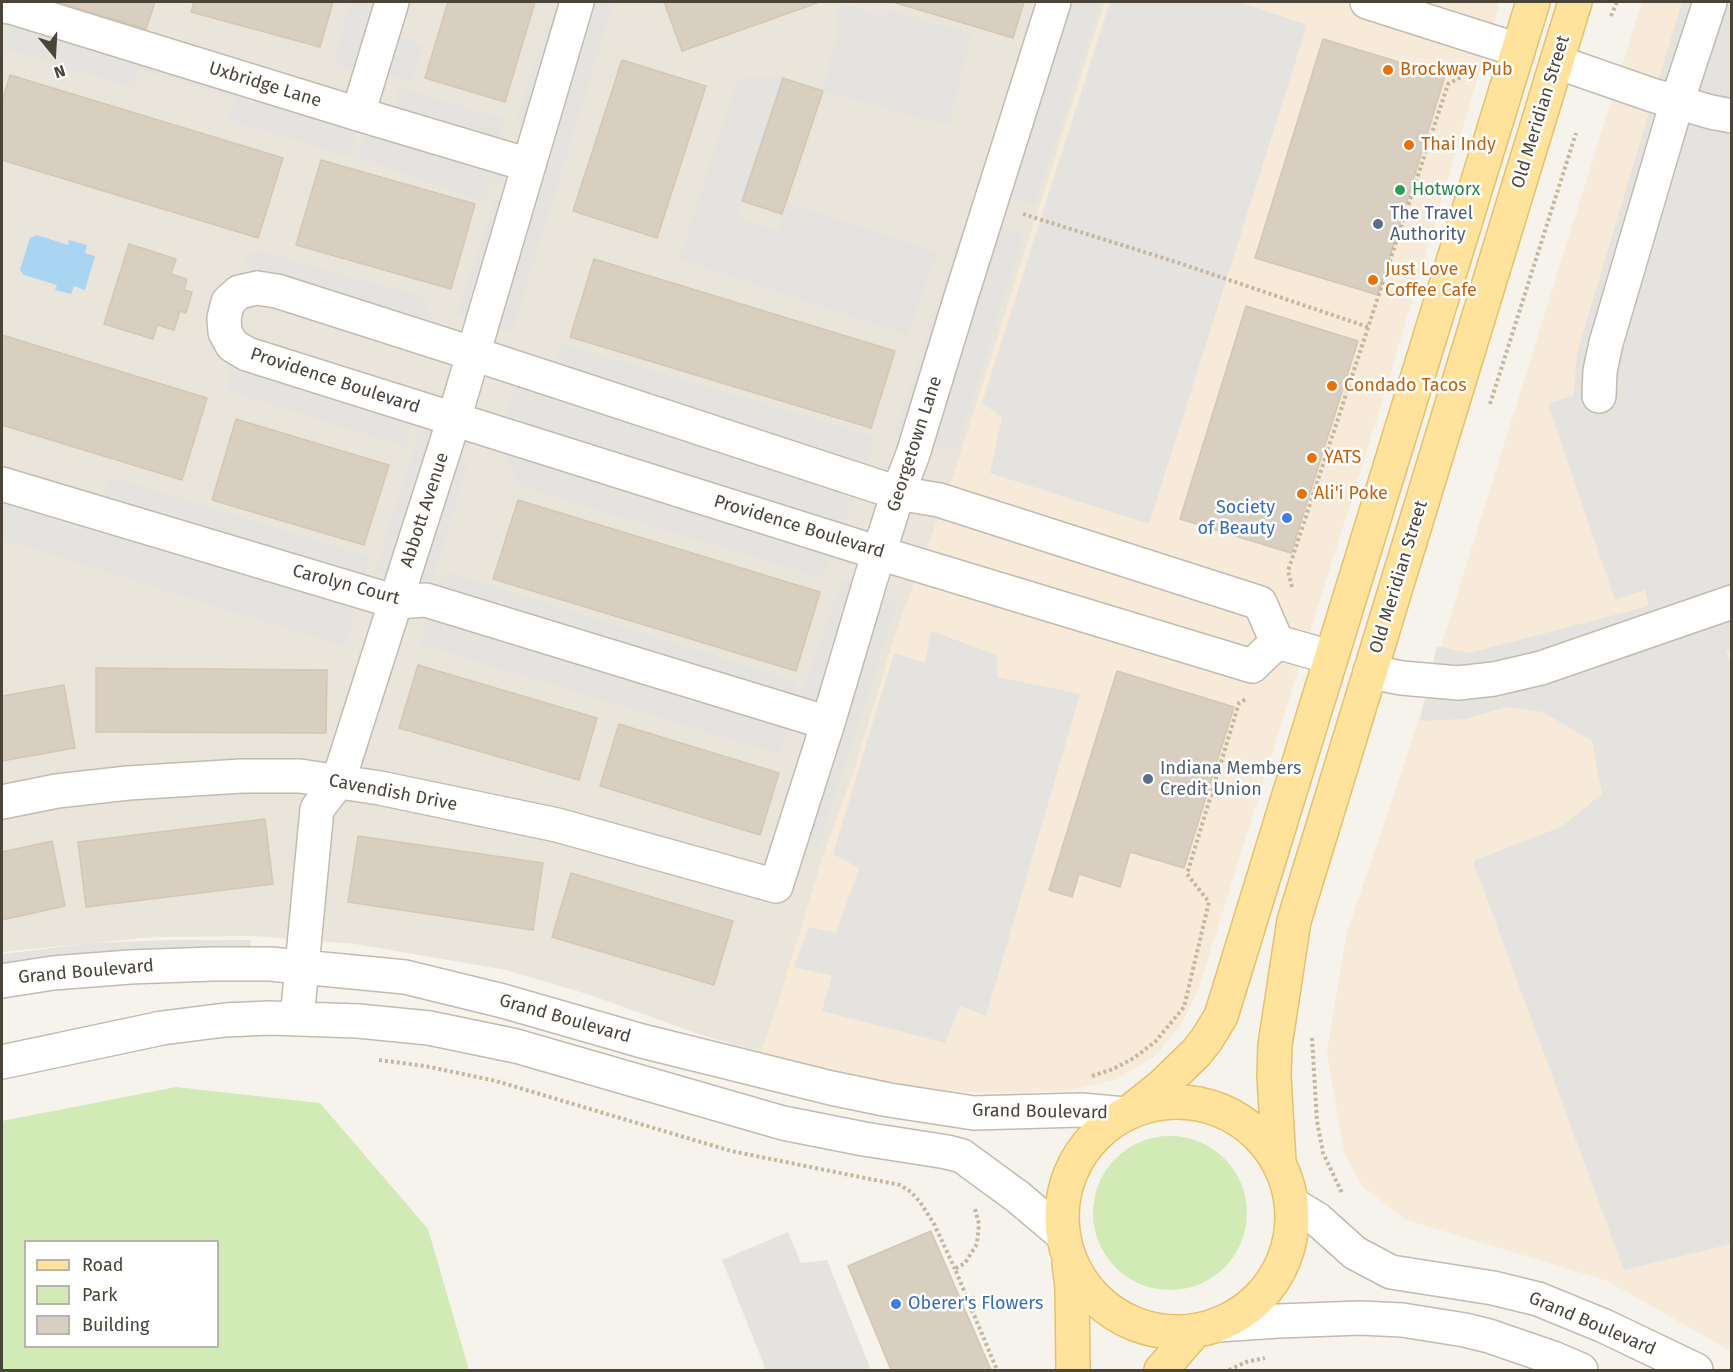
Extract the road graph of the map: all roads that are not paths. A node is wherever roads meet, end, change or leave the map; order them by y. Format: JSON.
{"nodes":[{"id":1,"x":392,"y":2,"type":"edge"},
{"id":2,"x":577,"y":2,"type":"edge"},
{"id":3,"x":1054,"y":2,"type":"edge"},
{"id":4,"x":1366,"y":2,"type":"edge"},
{"id":5,"x":1533,"y":2,"type":"edge"},
{"id":6,"x":1575,"y":2,"type":"edge"},
{"id":7,"x":1710,"y":2,"type":"edge"},
{"id":8,"x":2,"y":6,"type":"edge"},
{"id":9,"x":1518,"y":50,"type":"junction"},
{"id":10,"x":1557,"y":62,"type":"junction"},
{"id":11,"x":1677,"y":102,"type":"junction"},
{"id":12,"x":358,"y":114,"type":"junction"},
{"id":13,"x":1731,"y":116,"type":"edge"},
{"id":14,"x":529,"y":165,"type":"junction"},
{"id":15,"x":474,"y":354,"type":"junction"},
{"id":16,"x":1599,"y":396,"type":"dead end"},
{"id":17,"x":454,"y":419,"type":"junction"},
{"id":18,"x":2,"y":484,"type":"edge"},
{"id":19,"x":898,"y":493,"type":"junction"},
{"id":20,"x":879,"y":553,"type":"junction"},
{"id":21,"x":396,"y":602,"type":"junction"},
{"id":22,"x":1731,"y":602,"type":"edge"},
{"id":23,"x":1277,"y":642,"type":"junction"},
{"id":24,"x":1330,"y":657,"type":"junction"},
{"id":25,"x":1370,"y":672,"type":"junction"},
{"id":26,"x":828,"y":723,"type":"junction"},
{"id":27,"x":338,"y":782,"type":"junction"},
{"id":28,"x":2,"y":802,"type":"edge"},
{"id":29,"x":776,"y":886,"type":"joint"},
{"id":30,"x":303,"y":968,"type":"junction"},
{"id":31,"x":2,"y":981,"type":"edge"},
{"id":32,"x":297,"y":1019,"type":"junction"},
{"id":33,"x":2,"y":1062,"type":"edge"},
{"id":34,"x":1129,"y":1112,"type":"junction"},
{"id":35,"x":1279,"y":1162,"type":"junction"},
{"id":36,"x":1292,"y":1204,"type":"junction"},
{"id":37,"x":1065,"y":1244,"type":"junction"},
{"id":38,"x":1206,"y":1328,"type":"junction"},
{"id":39,"x":1073,"y":1371,"type":"edge"},
{"id":40,"x":1161,"y":1371,"type":"edge"},
{"id":41,"x":1581,"y":1371,"type":"edge"},
{"id":42,"x":1696,"y":1371,"type":"edge"}],
"edges":[{"from":1,"to":12,"type":"street"},
{"from":2,"to":14,"type":"street","name":"Abbott Avenue"},
{"from":3,"to":19,"type":"street","name":"Georgetown Lane"},
{"from":4,"to":9,"type":"street"},
{"from":5,"to":9,"type":"main road"},
{"from":6,"to":10,"type":"main road","name":"Old Meridian Street"},
{"from":7,"to":11,"type":"street"},
{"from":8,"to":12,"type":"street","name":"Uxbridge Lane"},
{"from":9,"to":24,"type":"main road"},
{"from":10,"to":11,"type":"street"},
{"from":10,"to":25,"type":"main road","name":"Old Meridian Street"},
{"from":11,"to":13,"type":"street"},
{"from":11,"to":16,"type":"street"},
{"from":12,"to":14,"type":"street","name":"Uxbridge Lane"},
{"from":14,"to":15,"type":"street","name":"Abbott Avenue"},
{"from":15,"to":17,"type":"street","name":"Abbott Avenue"},
{"from":15,"to":17,"type":"street","name":"Providence Boulevard"},
{"from":15,"to":19,"type":"street","name":"Providence Boulevard"},
{"from":17,"to":20,"type":"street","name":"Providence Boulevard"},
{"from":17,"to":21,"type":"street","name":"Abbott Avenue"},
{"from":18,"to":21,"type":"street","name":"Carolyn Court"},
{"from":19,"to":20,"type":"street","name":"Georgetown Lane"},
{"from":19,"to":23,"type":"street","name":"Providence Boulevard"},
{"from":20,"to":23,"type":"street","name":"Providence Boulevard"},
{"from":20,"to":26,"type":"street","name":"Georgetown Lane"},
{"from":21,"to":26,"type":"street","name":"Carolyn Court"},
{"from":21,"to":27,"type":"street","name":"Abbott Avenue"},
{"from":22,"to":25,"type":"street"},
{"from":23,"to":24,"type":"street"},
{"from":24,"to":34,"type":"main road"},
{"from":25,"to":35,"type":"main road","name":"Old Meridian Street"},
{"from":26,"to":29,"type":"street","name":"Georgetown Lane"},
{"from":27,"to":28,"type":"street","name":"Cavendish Drive"},
{"from":27,"to":29,"type":"street","name":"Cavendish Drive"},
{"from":27,"to":30,"type":"street","name":"Abbott Avenue"},
{"from":30,"to":31,"type":"street","name":"Grand Boulevard"},
{"from":30,"to":32,"type":"street","name":"Abbott Avenue"},
{"from":30,"to":34,"type":"street","name":"Grand Boulevard"},
{"from":32,"to":33,"type":"street"},
{"from":32,"to":37,"type":"street"},
{"from":34,"to":35,"type":"main road"},
{"from":34,"to":37,"type":"main road"},
{"from":35,"to":36,"type":"main road"},
{"from":36,"to":38,"type":"main road"},
{"from":36,"to":42,"type":"street","name":"Grand Boulevard"},
{"from":37,"to":38,"type":"main road"},
{"from":37,"to":39,"type":"main road"},
{"from":38,"to":40,"type":"main road"},
{"from":38,"to":41,"type":"street"}]}
